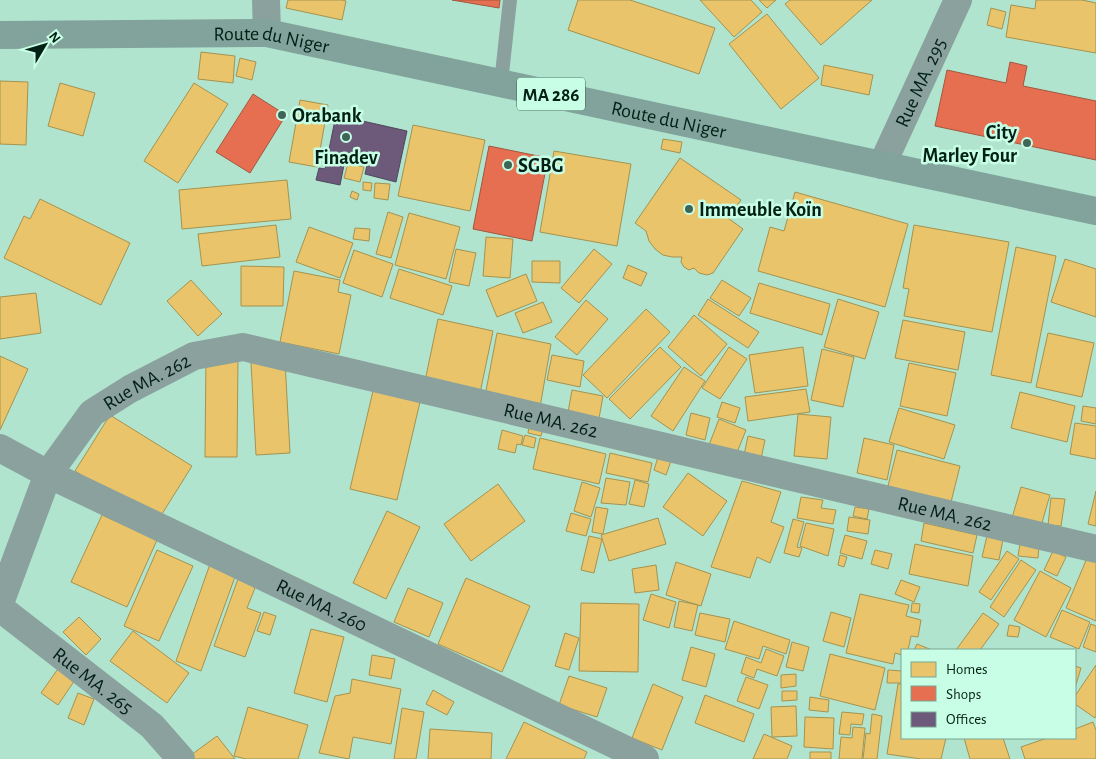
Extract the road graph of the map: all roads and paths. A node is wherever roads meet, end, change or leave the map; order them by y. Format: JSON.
{"nodes":[{"id":1,"x":266,"y":0,"type":"edge"},
{"id":2,"x":510,"y":0,"type":"edge"},
{"id":3,"x":958,"y":0,"type":"edge"},
{"id":4,"x":267,"y":33,"type":"junction"},
{"id":5,"x":0,"y":35,"type":"edge"},
{"id":6,"x":500,"y":83,"type":"junction"},
{"id":7,"x":882,"y":165,"type":"junction"},
{"id":8,"x":1096,"y":211,"type":"edge"},
{"id":9,"x":0,"y":448,"type":"edge"},
{"id":10,"x":48,"y":474,"type":"junction"},
{"id":11,"x":1096,"y":550,"type":"edge"},
{"id":12,"x":0,"y":603,"type":"edge"},
{"id":13,"x":0,"y":608,"type":"edge"},
{"id":14,"x":181,"y":759,"type":"edge"},
{"id":15,"x":645,"y":759,"type":"edge"}],
"edges":[{"from":1,"to":4,"type":"street"},
{"from":2,"to":6,"type":"lane"},
{"from":3,"to":7,"type":"street","name":"Rue MA. 295"},
{"from":4,"to":5,"type":"main road","name":"Route du Niger","number":"MA 286"},
{"from":4,"to":6,"type":"main road","name":"Route du Niger","number":"MA 286"},
{"from":6,"to":7,"type":"main road","name":"Route du Niger","number":"MA 286"},
{"from":7,"to":8,"type":"main road","name":"Route du Niger","number":"MA 286"},
{"from":9,"to":10,"type":"street","name":"Rue MA. 260"},
{"from":10,"to":11,"type":"street","name":"Rue MA. 262"},
{"from":10,"to":12,"type":"street","name":"Rue MA. 262"},
{"from":10,"to":15,"type":"street","name":"Rue MA. 260"},
{"from":13,"to":14,"type":"street","name":"Rue MA. 265"}]}
